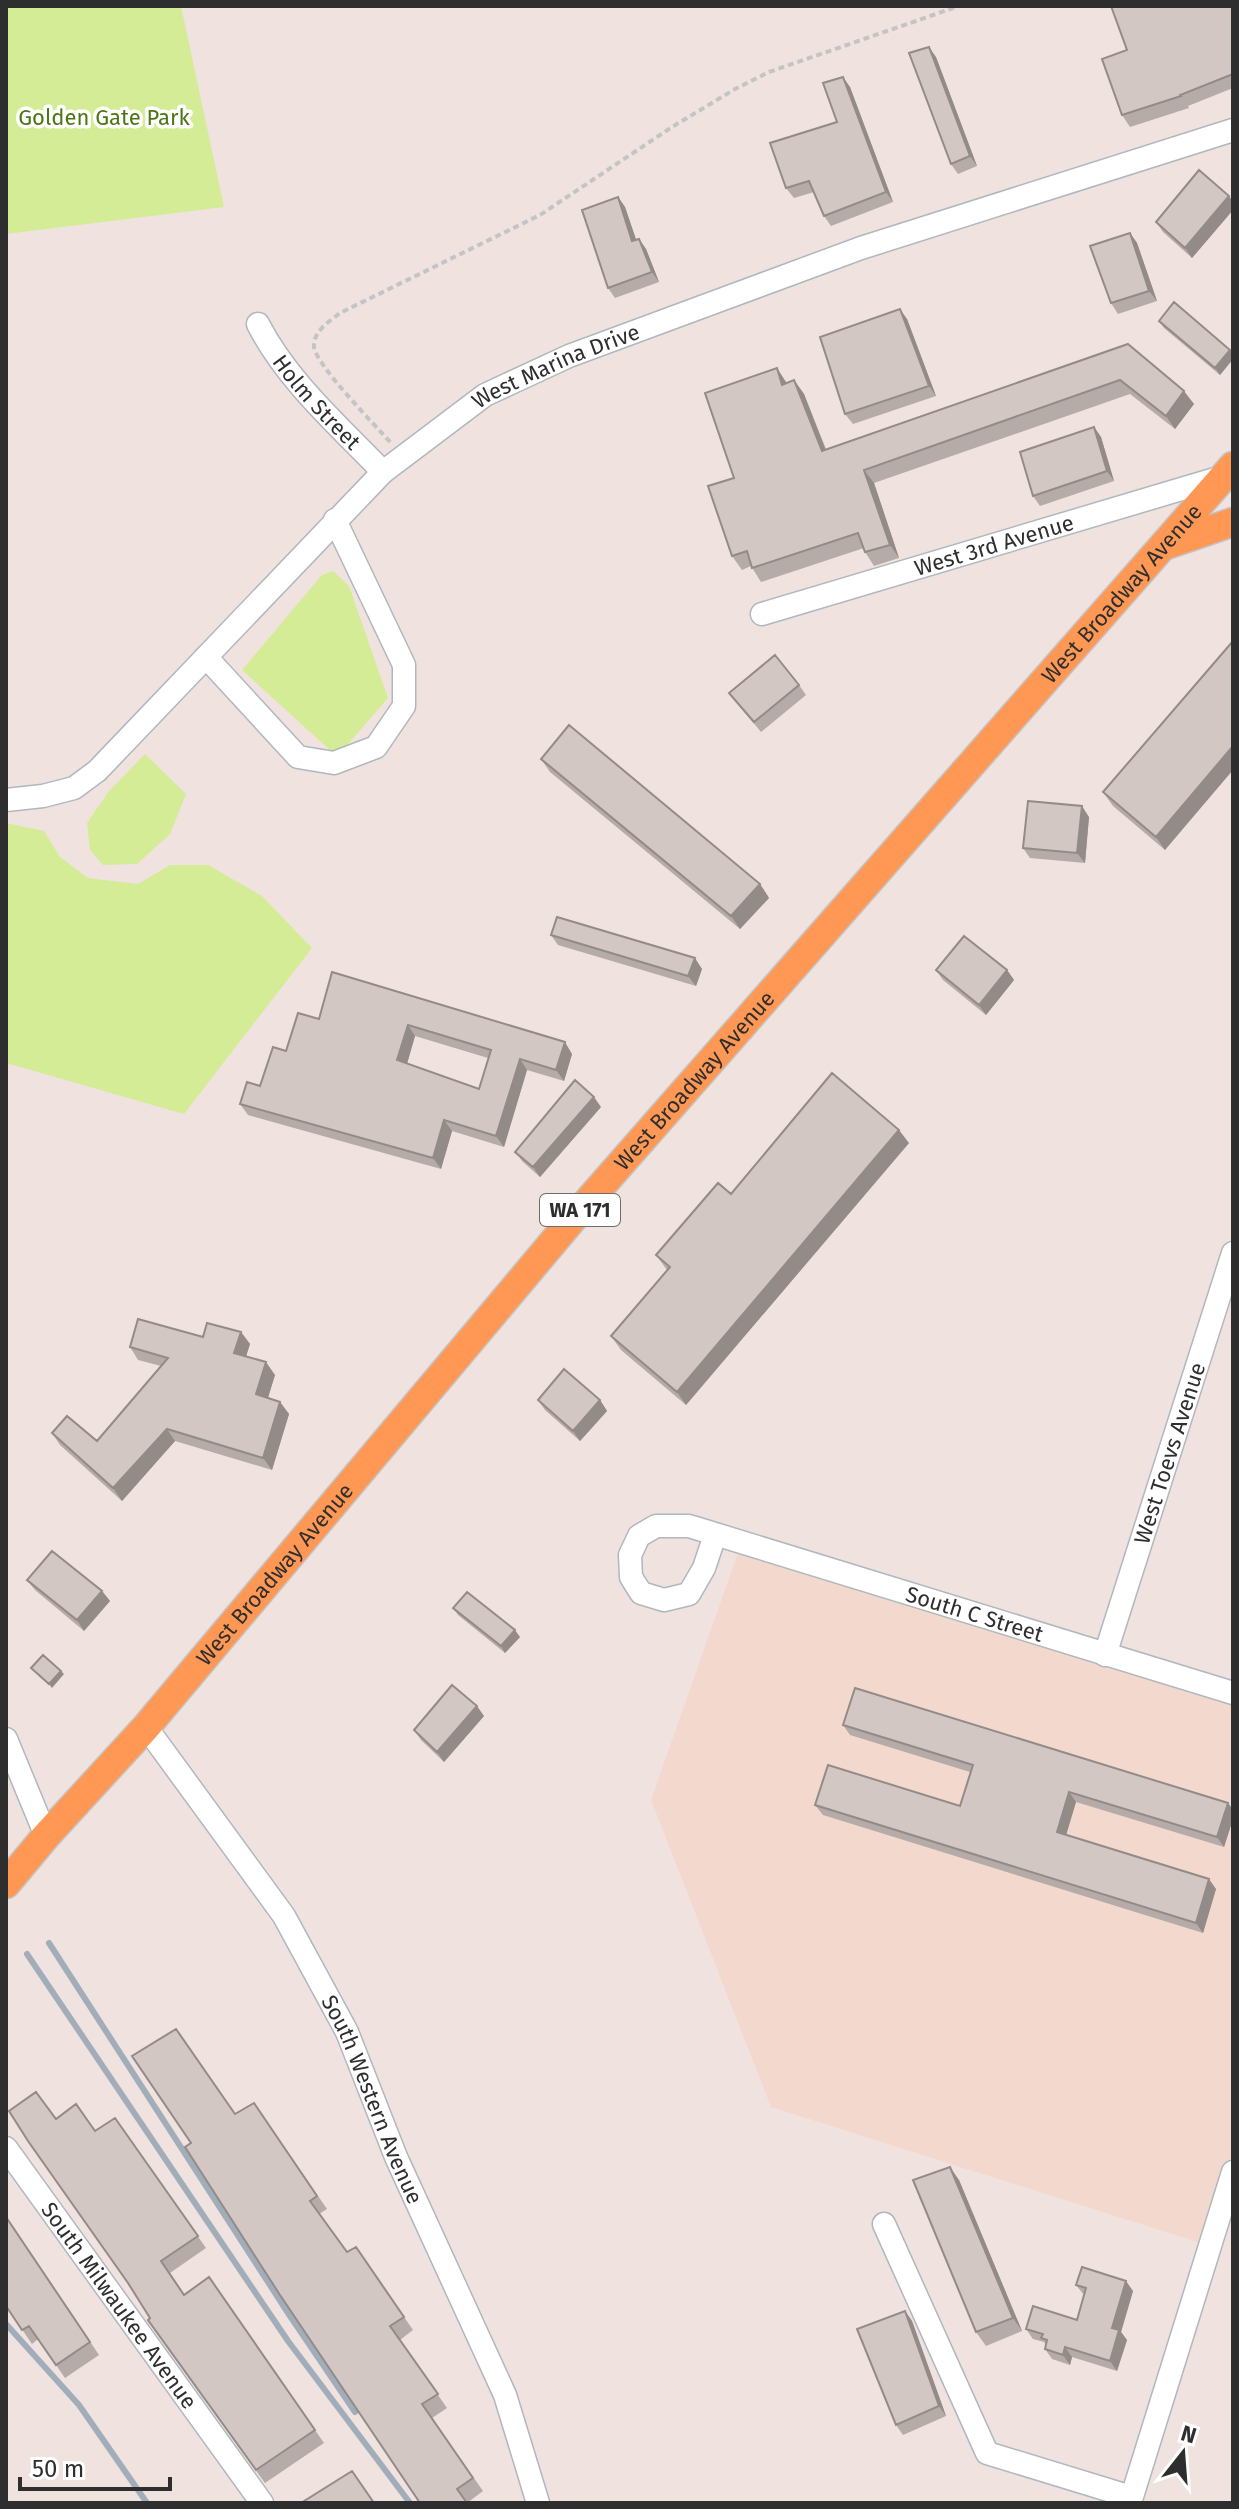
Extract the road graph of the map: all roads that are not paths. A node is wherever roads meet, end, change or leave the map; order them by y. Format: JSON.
{"nodes":[{"id":1,"x":1233,"y":130,"type":"edge"},
{"id":2,"x":258,"y":324,"type":"dead end"},
{"id":3,"x":1229,"y":471,"type":"edge"},
{"id":4,"x":383,"y":472,"type":"junction"},
{"id":5,"x":335,"y":520,"type":"junction"},
{"id":6,"x":1233,"y":522,"type":"edge"},
{"id":7,"x":1165,"y":546,"type":"junction"},
{"id":8,"x":762,"y":614,"type":"dead end"},
{"id":9,"x":206,"y":657,"type":"junction"},
{"id":10,"x":6,"y":800,"type":"edge"},
{"id":11,"x":1233,"y":1253,"type":"edge"},
{"id":12,"x":715,"y":1535,"type":"dead end"},
{"id":13,"x":1105,"y":1655,"type":"junction"},
{"id":14,"x":1233,"y":1693,"type":"edge"},
{"id":15,"x":146,"y":1727,"type":"junction"},
{"id":16,"x":6,"y":1739,"type":"edge"},
{"id":17,"x":46,"y":1836,"type":"junction"},
{"id":18,"x":6,"y":1884,"type":"edge"},
{"id":19,"x":6,"y":2148,"type":"edge"},
{"id":20,"x":1233,"y":2172,"type":"edge"},
{"id":21,"x":884,"y":2224,"type":"dead end"},
{"id":22,"x":1130,"y":2500,"type":"edge"},
{"id":23,"x":262,"y":2503,"type":"edge"},
{"id":24,"x":538,"y":2503,"type":"edge"}],
"edges":[{"from":1,"to":4,"type":"street","name":"West Marina Drive"},
{"from":2,"to":4,"type":"street","name":"Holm Street"},
{"from":3,"to":7,"type":"main road","name":"West Broadway Avenue","number":"WA 171"},
{"from":3,"to":8,"type":"street","name":"West 3rd Avenue"},
{"from":4,"to":5,"type":"street","name":"West Marina Drive"},
{"from":5,"to":9,"type":"street","name":"West Marina Drive"},
{"from":5,"to":9,"type":"street"},
{"from":6,"to":7,"type":"main road"},
{"from":7,"to":15,"type":"main road","name":"West Broadway Avenue","number":"WA 171"},
{"from":9,"to":10,"type":"street","name":"West Marina Drive"},
{"from":11,"to":13,"type":"street","name":"West Toevs Avenue"},
{"from":12,"to":13,"type":"street","name":"South C Street"},
{"from":13,"to":14,"type":"street","name":"South C Street"},
{"from":15,"to":17,"type":"main road","name":"West Broadway Avenue","number":"WA 171"},
{"from":15,"to":24,"type":"street","name":"South Western Avenue"},
{"from":16,"to":17,"type":"street"},
{"from":17,"to":18,"type":"main road","name":"West Broadway Avenue","number":"WA 171"},
{"from":19,"to":23,"type":"street","name":"South Milwaukee Avenue"},
{"from":20,"to":22,"type":"street"},
{"from":21,"to":22,"type":"street"}]}
